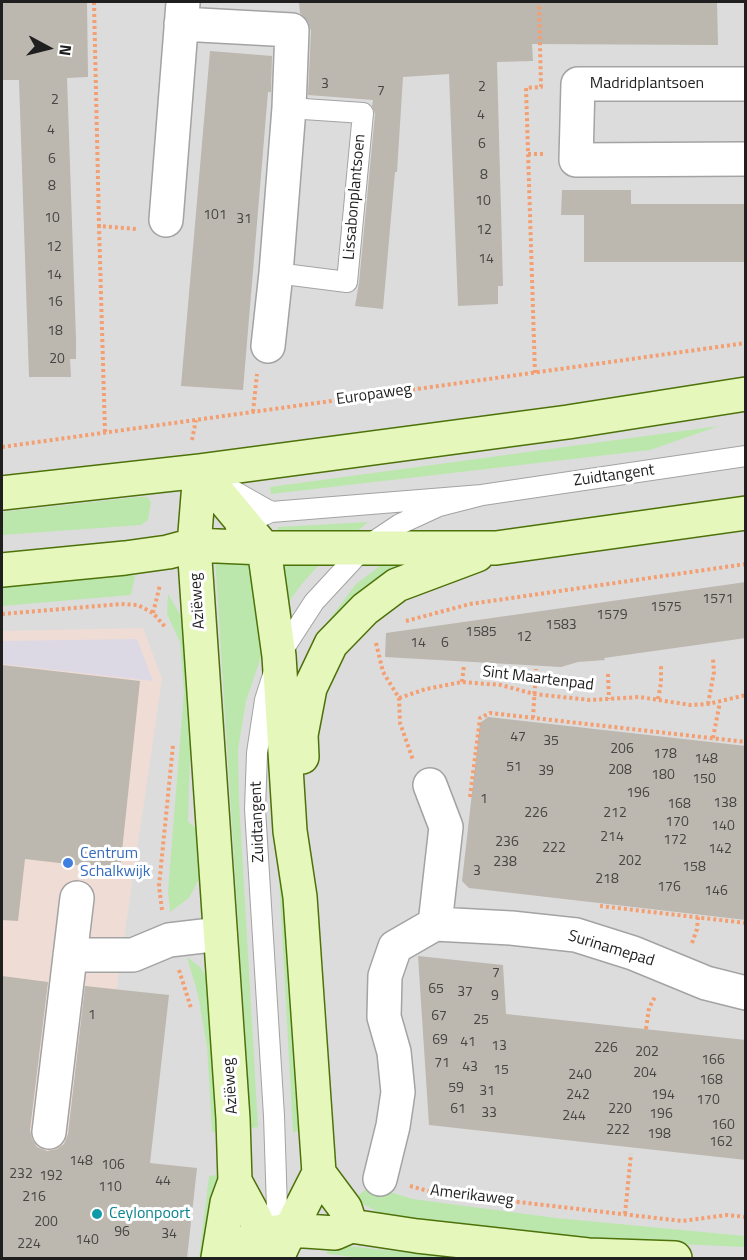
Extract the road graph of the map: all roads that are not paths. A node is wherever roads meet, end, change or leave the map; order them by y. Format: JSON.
{"nodes":[{"id":1,"x":182,"y":13,"type":"edge"},
{"id":2,"x":746,"y":84,"type":"edge"},
{"id":3,"x":289,"y":108,"type":"junction"},
{"id":4,"x":746,"y":159,"type":"edge"},
{"id":5,"x":166,"y":220,"type":"road end"},
{"id":6,"x":276,"y":273,"type":"junction"},
{"id":7,"x":268,"y":346,"type":"dead end"},
{"id":8,"x":746,"y":394,"type":"edge"},
{"id":9,"x":746,"y":456,"type":"edge"},
{"id":10,"x":200,"y":471,"type":"junction"},
{"id":11,"x":2,"y":493,"type":"edge"},
{"id":12,"x":482,"y":495,"type":"junction"},
{"id":13,"x":746,"y":513,"type":"edge"},
{"id":14,"x":259,"y":528,"type":"junction"},
{"id":15,"x":194,"y":544,"type":"junction"},
{"id":16,"x":364,"y":548,"type":"junction"},
{"id":17,"x":496,"y":548,"type":"junction"},
{"id":18,"x":2,"y":570,"type":"edge"},
{"id":19,"x":279,"y":656,"type":"junction"},
{"id":20,"x":430,"y":785,"type":"road end"},
{"id":21,"x":300,"y":897,"type":"junction"},
{"id":22,"x":77,"y":898,"type":"dead end"},
{"id":23,"x":435,"y":924,"type":"junction"},
{"id":24,"x":220,"y":934,"type":"junction"},
{"id":25,"x":70,"y":955,"type":"junction"},
{"id":26,"x":746,"y":993,"type":"edge"},
{"id":27,"x":48,"y":1132,"type":"dead end"},
{"id":28,"x":319,"y":1173,"type":"junction"},
{"id":29,"x":380,"y":1179,"type":"road end"},
{"id":30,"x":235,"y":1181,"type":"junction"},
{"id":31,"x":351,"y":1226,"type":"junction"},
{"id":32,"x":276,"y":1246,"type":"edge"},
{"id":33,"x":218,"y":1258,"type":"edge"},
{"id":34,"x":225,"y":1258,"type":"edge"},
{"id":35,"x":675,"y":1258,"type":"edge"}],
"edges":[{"from":1,"to":3,"type":"street"},
{"from":1,"to":5,"type":"street"},
{"from":2,"to":4,"type":"street","name":"Madridplantsoen"},
{"from":3,"to":6,"type":"street"},
{"from":3,"to":6,"type":"lane","name":"Lissabonplantsoen"},
{"from":6,"to":7,"type":"street"},
{"from":8,"to":10,"type":"main road"},
{"from":9,"to":12,"type":"lane","name":"Zuidtangent"},
{"from":10,"to":11,"type":"main road"},
{"from":10,"to":14,"type":"main road"},
{"from":10,"to":15,"type":"main road","name":"Aziëweg"},
{"from":12,"to":14,"type":"lane","name":"Zuidtangent"},
{"from":12,"to":16,"type":"lane","name":"Zuidtangent"},
{"from":13,"to":17,"type":"main road"},
{"from":14,"to":15,"type":"main road"},
{"from":14,"to":16,"type":"main road"},
{"from":14,"to":19,"type":"main road"},
{"from":15,"to":18,"type":"main road"},
{"from":15,"to":24,"type":"main road","name":"Aziëweg"},
{"from":16,"to":17,"type":"main road"},
{"from":16,"to":19,"type":"lane","name":"Zuidtangent"},
{"from":17,"to":21,"type":"main road"},
{"from":19,"to":21,"type":"main road"},
{"from":19,"to":32,"type":"lane","name":"Zuidtangent"},
{"from":20,"to":23,"type":"street"},
{"from":21,"to":28,"type":"main road"},
{"from":22,"to":25,"type":"street"},
{"from":23,"to":26,"type":"street","name":"Surinamepad"},
{"from":23,"to":29,"type":"street"},
{"from":24,"to":25,"type":"street"},
{"from":24,"to":30,"type":"main road","name":"Aziëweg"},
{"from":25,"to":27,"type":"street"},
{"from":28,"to":31,"type":"main road"},
{"from":28,"to":32,"type":"main road"},
{"from":30,"to":32,"type":"main road","name":"Aziëweg"},
{"from":30,"to":33,"type":"main road","name":"Aziëweg"},
{"from":31,"to":32,"type":"main road"},
{"from":31,"to":35,"type":"main road"},
{"from":32,"to":34,"type":"main road"}]}
